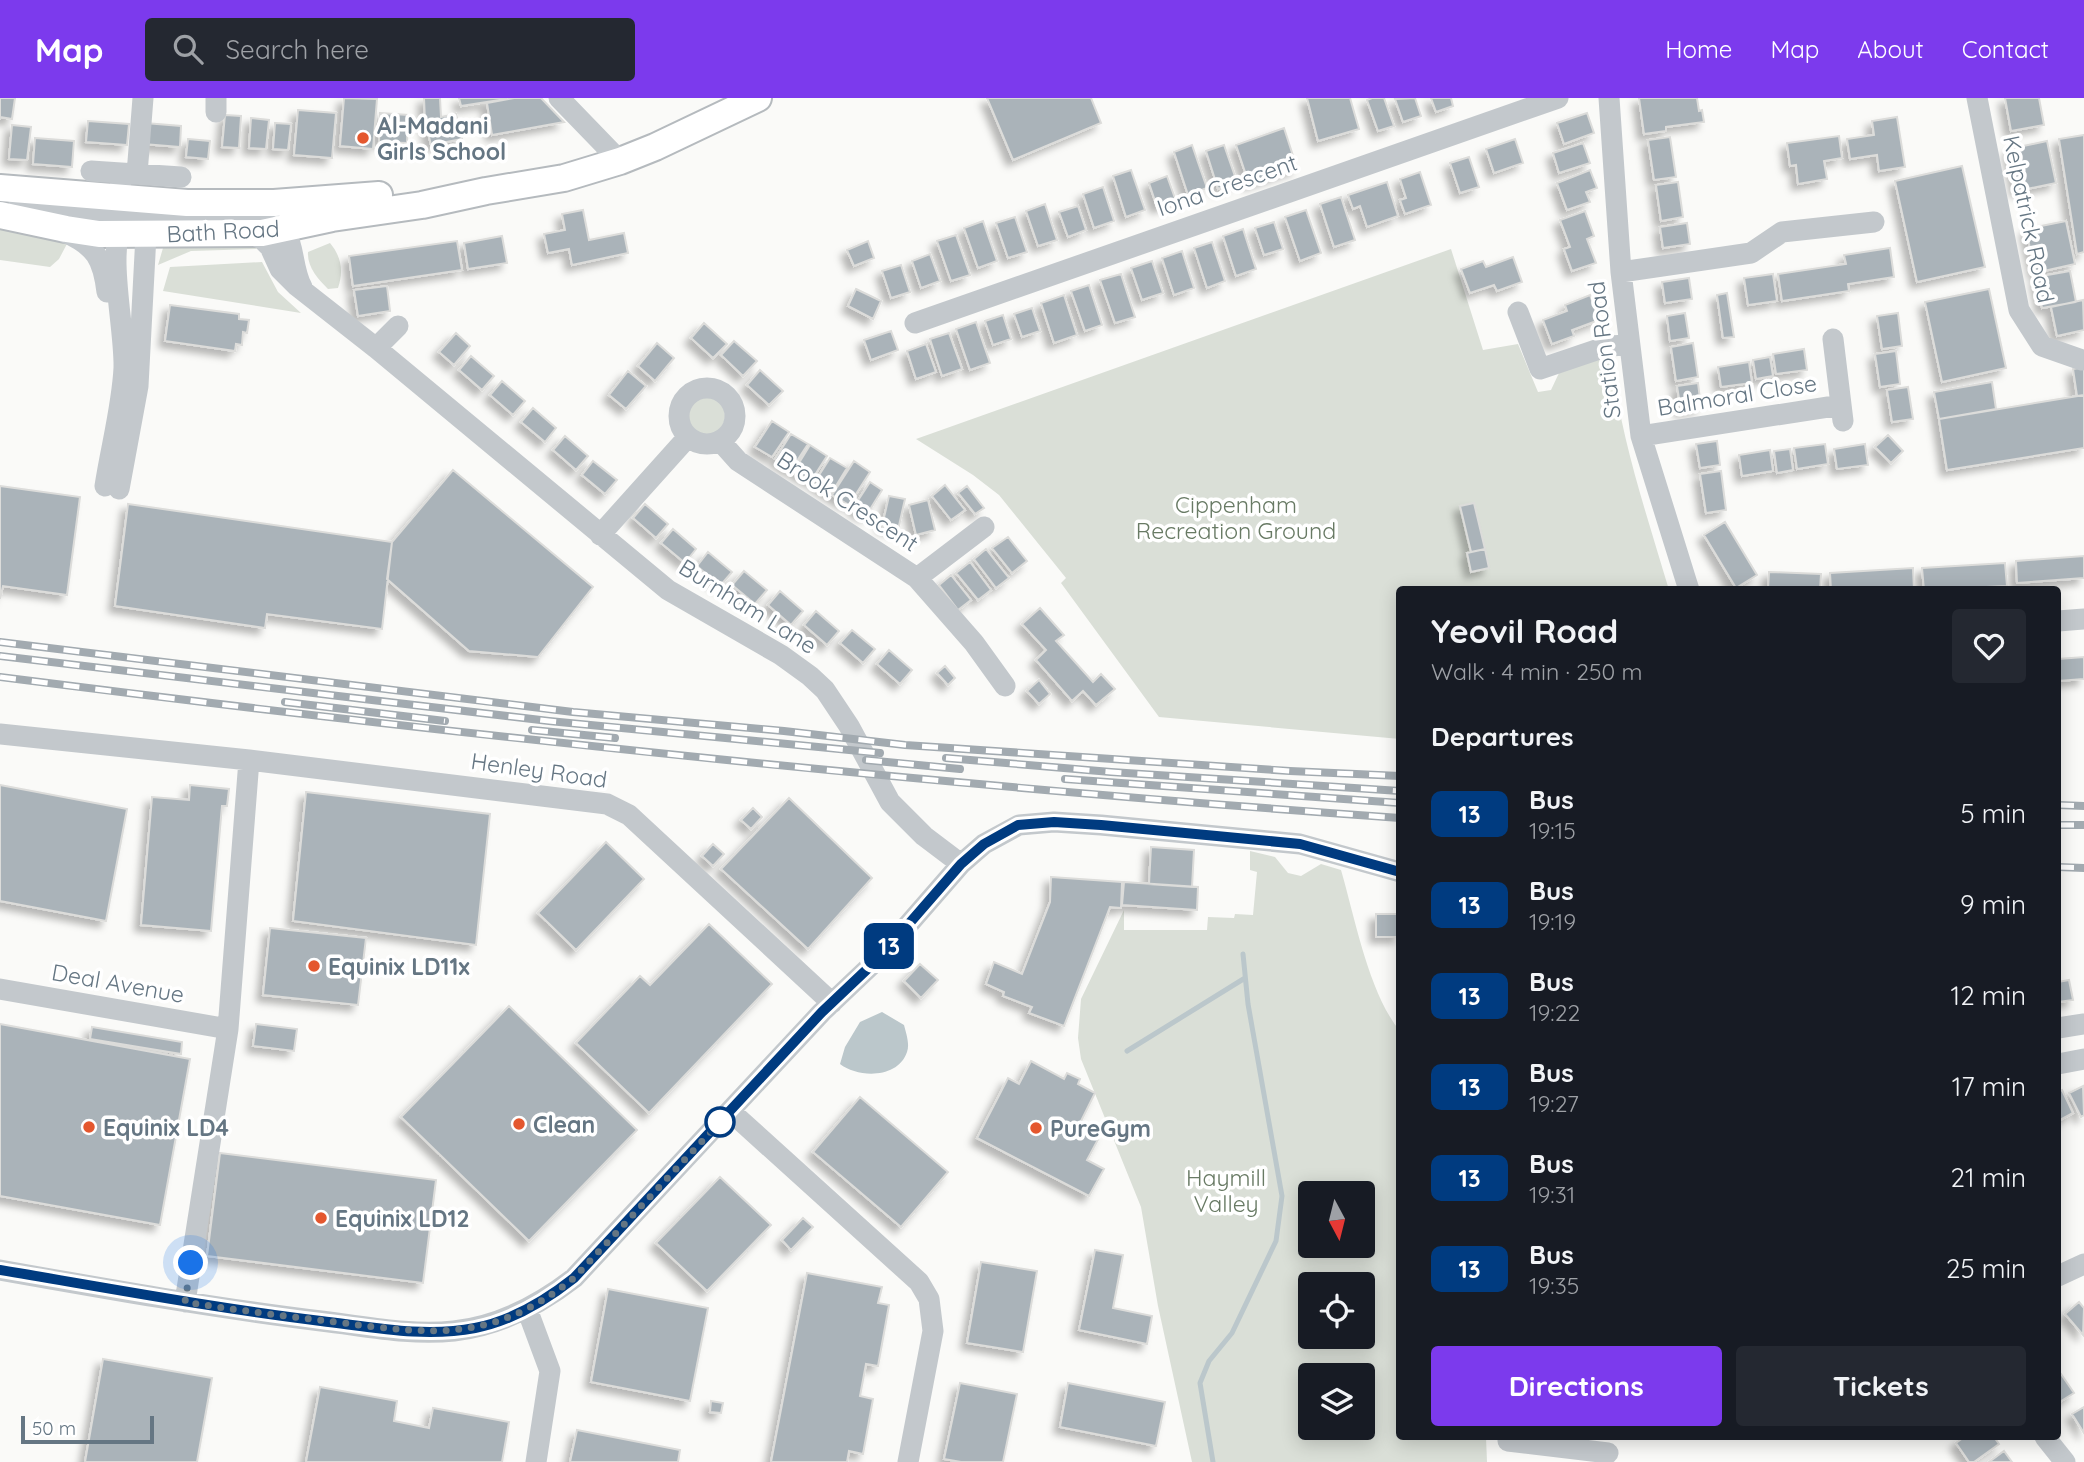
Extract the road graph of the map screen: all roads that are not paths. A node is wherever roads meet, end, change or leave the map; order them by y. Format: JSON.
{"nodes":[{"id":1,"x":143,"y":98,"type":"edge"},
{"id":2,"x":559,"y":98,"type":"edge"},
{"id":3,"x":758,"y":98,"type":"edge"},
{"id":4,"x":1558,"y":98,"type":"edge"},
{"id":5,"x":1609,"y":98,"type":"edge"},
{"id":6,"x":1977,"y":98,"type":"edge"},
{"id":7,"x":620,"y":161,"type":"junction"},
{"id":8,"x":91,"y":171,"type":"dead end"},
{"id":9,"x":181,"y":177,"type":"dead end"},
{"id":10,"x":0,"y":188,"type":"edge"},
{"id":11,"x":0,"y":197,"type":"edge"},
{"id":12,"x":127,"y":201,"type":"junction"},
{"id":13,"x":309,"y":212,"type":"junction"},
{"id":14,"x":0,"y":215,"type":"edge"},
{"id":15,"x":1874,"y":222,"type":"dead end"},
{"id":16,"x":52,"y":226,"type":"junction"},
{"id":17,"x":274,"y":235,"type":"junction"},
{"id":18,"x":146,"y":248,"type":"junction"},
{"id":19,"x":1621,"y":272,"type":"junction"},
{"id":20,"x":1518,"y":312,"type":"dead end"},
{"id":21,"x":915,"y":322,"type":"dead end"},
{"id":22,"x":398,"y":326,"type":"dead end"},
{"id":23,"x":1833,"y":339,"type":"dead end"},
{"id":24,"x":1629,"y":345,"type":"junction"},
{"id":25,"x":376,"y":348,"type":"junction"},
{"id":26,"x":2082,"y":360,"type":"dead end"},
{"id":27,"x":122,"y":387,"type":"junction"},
{"id":28,"x":1641,"y":436,"type":"junction"},
{"id":29,"x":687,"y":438,"type":"junction"},
{"id":30,"x":721,"y":442,"type":"junction"},
{"id":31,"x":984,"y":527,"type":"dead end"},
{"id":32,"x":600,"y":535,"type":"junction"},
{"id":33,"x":917,"y":578,"type":"junction"},
{"id":34,"x":1688,"y":586,"type":"edge"},
{"id":35,"x":2084,"y":619,"type":"edge"},
{"id":36,"x":2061,"y":621,"type":"edge"},
{"id":37,"x":991,"y":679,"type":"dead end"},
{"id":38,"x":0,"y":734,"type":"edge"},
{"id":39,"x":249,"y":760,"type":"junction"},
{"id":40,"x":961,"y":864,"type":"junction"},
{"id":41,"x":1396,"y":871,"type":"edge"},
{"id":42,"x":0,"y":989,"type":"edge"},
{"id":43,"x":832,"y":1003,"type":"junction"},
{"id":44,"x":2084,"y":1024,"type":"edge"},
{"id":45,"x":2061,"y":1028,"type":"edge"},
{"id":46,"x":228,"y":1030,"type":"junction"},
{"id":47,"x":2084,"y":1059,"type":"edge"},
{"id":48,"x":2061,"y":1063,"type":"edge"},
{"id":49,"x":730,"y":1111,"type":"junction"},
{"id":50,"x":2084,"y":1264,"type":"edge"},
{"id":51,"x":0,"y":1270,"type":"edge"},
{"id":52,"x":2061,"y":1275,"type":"edge"},
{"id":53,"x":185,"y":1302,"type":"junction"},
{"id":54,"x":527,"y":1309,"type":"junction"},
{"id":55,"x":2047,"y":1440,"type":"edge"},
{"id":56,"x":1508,"y":1441,"type":"dead end"},
{"id":57,"x":1608,"y":1451,"type":"edge"},
{"id":58,"x":536,"y":1462,"type":"edge"},
{"id":59,"x":908,"y":1462,"type":"edge"},
{"id":60,"x":2065,"y":1462,"type":"edge"}],
"edges":[{"from":1,"to":12,"type":"street"},
{"from":2,"to":7,"type":"street"},
{"from":3,"to":7,"type":"main road","name":"Bath Road"},
{"from":4,"to":21,"type":"street","name":"Iona Crescent"},
{"from":5,"to":19,"type":"street","name":"Station Road"},
{"from":6,"to":26,"type":"street","name":"Kelpatrick Road"},
{"from":7,"to":13,"type":"main road","name":"Bath Road"},
{"from":8,"to":12,"type":"street"},
{"from":9,"to":12,"type":"street"},
{"from":10,"to":12,"type":"main road","name":"Bath Road"},
{"from":11,"to":12,"type":"street"},
{"from":12,"to":13,"type":"main road","name":"Bath Road"},
{"from":12,"to":16,"type":"main road","name":"Bath Road"},
{"from":12,"to":17,"type":"street"},
{"from":12,"to":18,"type":"main road","name":"Bath Road"},
{"from":12,"to":27,"type":"street"},
{"from":13,"to":17,"type":"main road","name":"Bath Road"},
{"from":14,"to":16,"type":"main road","name":"Bath Road"},
{"from":15,"to":19,"type":"street"},
{"from":16,"to":27,"type":"street"},
{"from":17,"to":18,"type":"main road","name":"Bath Road"},
{"from":17,"to":25,"type":"street","name":"Burnham Lane"},
{"from":18,"to":27,"type":"street"},
{"from":19,"to":24,"type":"street","name":"Station Road"},
{"from":20,"to":24,"type":"street"},
{"from":22,"to":25,"type":"street"},
{"from":23,"to":28,"type":"street","name":"Balmoral Close"},
{"from":24,"to":28,"type":"street","name":"Station Road"},
{"from":25,"to":32,"type":"street","name":"Burnham Lane"},
{"from":28,"to":34,"type":"street","name":"Station Road"},
{"from":29,"to":30,"type":"street"},
{"from":29,"to":30,"type":"street"},
{"from":29,"to":32,"type":"street"},
{"from":30,"to":33,"type":"street","name":"Brook Crescent"},
{"from":31,"to":33,"type":"street","name":"Brook Crescent"},
{"from":32,"to":40,"type":"street","name":"Burnham Lane"},
{"from":33,"to":37,"type":"street"},
{"from":35,"to":36,"type":"street"},
{"from":38,"to":39,"type":"street","name":"Henley Road"},
{"from":39,"to":43,"type":"street","name":"Henley Road"},
{"from":39,"to":46,"type":"street"},
{"from":40,"to":41,"type":"street"},
{"from":40,"to":43,"type":"street"},
{"from":42,"to":46,"type":"street","name":"Deal Avenue"},
{"from":43,"to":49,"type":"street"},
{"from":44,"to":45,"type":"street"},
{"from":46,"to":53,"type":"street"},
{"from":47,"to":48,"type":"street"},
{"from":49,"to":54,"type":"street"},
{"from":49,"to":59,"type":"street"},
{"from":50,"to":52,"type":"street"},
{"from":51,"to":53,"type":"street"},
{"from":53,"to":54,"type":"street"},
{"from":54,"to":58,"type":"street"},
{"from":55,"to":60,"type":"street"},
{"from":56,"to":57,"type":"street"}]}
